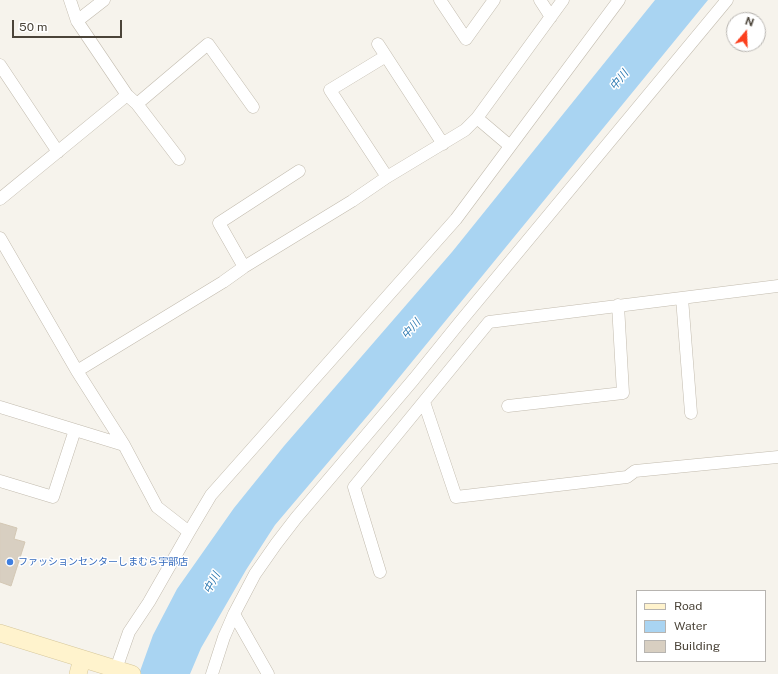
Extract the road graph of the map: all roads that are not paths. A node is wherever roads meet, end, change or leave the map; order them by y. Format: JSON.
{"nodes":[{"id":1,"x":70,"y":0,"type":"edge"},
{"id":2,"x":104,"y":0,"type":"edge"},
{"id":3,"x":440,"y":0,"type":"edge"},
{"id":4,"x":494,"y":0,"type":"edge"},
{"id":5,"x":540,"y":0,"type":"edge"},
{"id":6,"x":563,"y":0,"type":"edge"},
{"id":7,"x":619,"y":0,"type":"edge"},
{"id":8,"x":727,"y":0,"type":"edge"},
{"id":9,"x":551,"y":17,"type":"junction"},
{"id":10,"x":77,"y":21,"type":"junction"},
{"id":11,"x":378,"y":44,"type":"dead end"},
{"id":12,"x":386,"y":56,"type":"junction"},
{"id":13,"x":0,"y":65,"type":"edge"},
{"id":14,"x":128,"y":95,"type":"junction"},
{"id":15,"x":137,"y":104,"type":"junction"},
{"id":16,"x":253,"y":107,"type":"dead end"},
{"id":17,"x":477,"y":118,"type":"junction"},
{"id":18,"x":443,"y":144,"type":"junction"},
{"id":19,"x":510,"y":146,"type":"junction"},
{"id":20,"x":58,"y":152,"type":"junction"},
{"id":21,"x":179,"y":159,"type":"dead end"},
{"id":22,"x":299,"y":171,"type":"dead end"},
{"id":23,"x":387,"y":177,"type":"junction"},
{"id":24,"x":0,"y":199,"type":"edge"},
{"id":25,"x":0,"y":238,"type":"edge"},
{"id":26,"x":244,"y":267,"type":"junction"},
{"id":27,"x":778,"y":286,"type":"edge"},
{"id":28,"x":682,"y":298,"type":"junction"},
{"id":29,"x":618,"y":305,"type":"junction"},
{"id":30,"x":77,"y":371,"type":"junction"},
{"id":31,"x":424,"y":402,"type":"junction"},
{"id":32,"x":508,"y":406,"type":"dead end"},
{"id":33,"x":0,"y":407,"type":"edge"},
{"id":34,"x":691,"y":413,"type":"dead end"},
{"id":35,"x":75,"y":430,"type":"junction"},
{"id":36,"x":124,"y":445,"type":"junction"},
{"id":37,"x":778,"y":457,"type":"edge"},
{"id":38,"x":0,"y":481,"type":"edge"},
{"id":39,"x":189,"y":532,"type":"junction"},
{"id":40,"x":380,"y":572,"type":"dead end"},
{"id":41,"x":234,"y":614,"type":"junction"},
{"id":42,"x":0,"y":634,"type":"edge"},
{"id":43,"x":80,"y":667,"type":"edge"},
{"id":44,"x":124,"y":671,"type":"edge"},
{"id":45,"x":212,"y":674,"type":"edge"},
{"id":46,"x":268,"y":674,"type":"edge"}],
"edges":[{"from":1,"to":10,"type":"street"},
{"from":2,"to":10,"type":"street"},
{"from":3,"to":4,"type":"street"},
{"from":5,"to":9,"type":"street"},
{"from":6,"to":9,"type":"street"},
{"from":7,"to":19,"type":"street"},
{"from":8,"to":41,"type":"street"},
{"from":9,"to":17,"type":"street"},
{"from":10,"to":14,"type":"street"},
{"from":11,"to":12,"type":"street"},
{"from":12,"to":18,"type":"street"},
{"from":12,"to":23,"type":"street"},
{"from":13,"to":20,"type":"street"},
{"from":14,"to":15,"type":"street"},
{"from":14,"to":20,"type":"street"},
{"from":15,"to":16,"type":"street"},
{"from":15,"to":21,"type":"street"},
{"from":17,"to":18,"type":"street"},
{"from":17,"to":19,"type":"street"},
{"from":18,"to":23,"type":"street"},
{"from":19,"to":39,"type":"street"},
{"from":20,"to":24,"type":"street"},
{"from":22,"to":26,"type":"street"},
{"from":23,"to":26,"type":"street"},
{"from":25,"to":30,"type":"street"},
{"from":26,"to":30,"type":"street"},
{"from":27,"to":28,"type":"street"},
{"from":28,"to":29,"type":"street"},
{"from":28,"to":34,"type":"street"},
{"from":29,"to":31,"type":"street"},
{"from":29,"to":32,"type":"street"},
{"from":30,"to":36,"type":"street"},
{"from":31,"to":37,"type":"street"},
{"from":31,"to":40,"type":"street"},
{"from":33,"to":35,"type":"street"},
{"from":35,"to":36,"type":"street"},
{"from":35,"to":38,"type":"street"},
{"from":36,"to":39,"type":"street"},
{"from":39,"to":44,"type":"street"},
{"from":41,"to":45,"type":"street"},
{"from":41,"to":46,"type":"street"},
{"from":42,"to":43,"type":"street"},
{"from":43,"to":44,"type":"street"}]}
